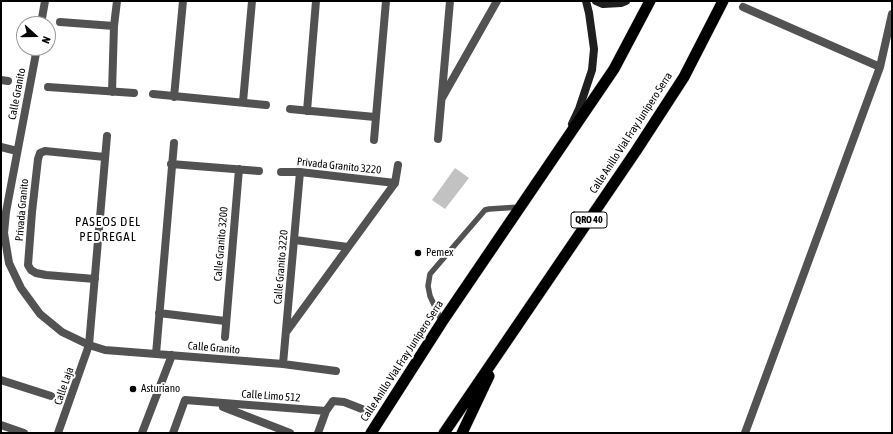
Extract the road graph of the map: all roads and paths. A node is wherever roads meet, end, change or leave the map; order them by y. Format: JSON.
{"nodes":[{"id":1,"x":45,"y":1,"type":"edge"},
{"id":2,"x":117,"y":1,"type":"edge"},
{"id":3,"x":183,"y":1,"type":"edge"},
{"id":4,"x":252,"y":1,"type":"edge"},
{"id":5,"x":316,"y":1,"type":"edge"},
{"id":6,"x":386,"y":1,"type":"edge"},
{"id":7,"x":450,"y":1,"type":"edge"},
{"id":8,"x":497,"y":1,"type":"edge"},
{"id":9,"x":586,"y":1,"type":"edge"},
{"id":10,"x":596,"y":1,"type":"edge"},
{"id":11,"x":626,"y":1,"type":"edge"},
{"id":12,"x":650,"y":1,"type":"edge"},
{"id":13,"x":723,"y":1,"type":"edge"},
{"id":14,"x":743,"y":7,"type":"dead end"},
{"id":15,"x":892,"y":14,"type":"edge"},
{"id":16,"x":42,"y":16,"type":"edge"},
{"id":17,"x":60,"y":22,"type":"dead end"},
{"id":18,"x":114,"y":26,"type":"junction"},
{"id":19,"x":35,"y":56,"type":"edge"},
{"id":20,"x":880,"y":67,"type":"junction"},
{"id":21,"x":48,"y":87,"type":"dead end"},
{"id":22,"x":112,"y":92,"type":"junction"},
{"id":23,"x":134,"y":93,"type":"dead end"},
{"id":24,"x":153,"y":94,"type":"dead end"},
{"id":25,"x":174,"y":97,"type":"junction"},
{"id":26,"x":440,"y":100,"type":"junction"},
{"id":27,"x":243,"y":102,"type":"junction"},
{"id":28,"x":266,"y":105,"type":"dead end"},
{"id":29,"x":290,"y":109,"type":"dead end"},
{"id":30,"x":307,"y":111,"type":"junction"},
{"id":31,"x":375,"y":117,"type":"junction"},
{"id":32,"x":107,"y":136,"type":"dead end"},
{"id":33,"x":438,"y":139,"type":"dead end"},
{"id":34,"x":374,"y":140,"type":"dead end"},
{"id":35,"x":174,"y":143,"type":"dead end"},
{"id":36,"x":1,"y":147,"type":"edge"},
{"id":37,"x":562,"y":147,"type":"junction"},
{"id":38,"x":17,"y":151,"type":"junction"},
{"id":39,"x":105,"y":157,"type":"junction"},
{"id":40,"x":171,"y":164,"type":"junction"},
{"id":41,"x":398,"y":165,"type":"dead end"},
{"id":42,"x":239,"y":169,"type":"junction"},
{"id":43,"x":259,"y":171,"type":"dead end"},
{"id":44,"x":282,"y":172,"type":"dead end"},
{"id":45,"x":300,"y":172,"type":"junction"},
{"id":46,"x":395,"y":183,"type":"junction"},
{"id":47,"x":521,"y":207,"type":"junction"},
{"id":48,"x":3,"y":212,"type":"edge"},
{"id":49,"x":295,"y":240,"type":"junction"},
{"id":50,"x":348,"y":247,"type":"junction"},
{"id":51,"x":95,"y":279,"type":"junction"},
{"id":52,"x":159,"y":313,"type":"junction"},
{"id":53,"x":225,"y":321,"type":"junction"},
{"id":54,"x":442,"y":322,"type":"junction"},
{"id":55,"x":287,"y":331,"type":"junction"},
{"id":56,"x":225,"y":337,"type":"dead end"},
{"id":57,"x":504,"y":343,"type":"junction"},
{"id":58,"x":90,"y":345,"type":"junction"},
{"id":59,"x":156,"y":354,"type":"junction"},
{"id":60,"x":172,"y":355,"type":"junction"},
{"id":61,"x":283,"y":364,"type":"junction"},
{"id":62,"x":336,"y":371,"type":"dead end"},
{"id":63,"x":1,"y":380,"type":"edge"},
{"id":64,"x":51,"y":396,"type":"dead end"},
{"id":65,"x":215,"y":404,"type":"junction"},
{"id":66,"x":362,"y":409,"type":"dead end"},
{"id":67,"x":326,"y":411,"type":"junction"},
{"id":68,"x":1,"y":425,"type":"edge"},
{"id":69,"x":24,"y":433,"type":"edge"},
{"id":70,"x":58,"y":433,"type":"edge"},
{"id":71,"x":142,"y":433,"type":"edge"},
{"id":72,"x":173,"y":433,"type":"edge"},
{"id":73,"x":290,"y":433,"type":"edge"},
{"id":74,"x":318,"y":433,"type":"edge"},
{"id":75,"x":371,"y":433,"type":"edge"},
{"id":76,"x":444,"y":433,"type":"edge"},
{"id":77,"x":463,"y":433,"type":"edge"},
{"id":78,"x":745,"y":433,"type":"edge"}],
"edges":[{"from":1,"to":16,"type":"street"},
{"from":2,"to":18,"type":"street"},
{"from":3,"to":25,"type":"street"},
{"from":4,"to":27,"type":"street"},
{"from":5,"to":30,"type":"street"},
{"from":6,"to":31,"type":"street"},
{"from":7,"to":26,"type":"street"},
{"from":8,"to":26,"type":"street"},
{"from":9,"to":37,"type":"main road"},
{"from":10,"to":11,"type":"main road"},
{"from":12,"to":37,"type":"highway","name":"Calle Anillo Vial Fray Junípero Serra"},
{"from":13,"to":57,"type":"highway","name":"Calle Anillo Vial Fray Junípero Serra","number":"QRO 40"},
{"from":14,"to":20,"type":"street"},
{"from":15,"to":20,"type":"street"},
{"from":17,"to":18,"type":"street"},
{"from":18,"to":22,"type":"street"},
{"from":19,"to":38,"type":"street","name":"Calle Granito"},
{"from":20,"to":78,"type":"street"},
{"from":21,"to":22,"type":"street"},
{"from":22,"to":23,"type":"street"},
{"from":24,"to":25,"type":"street"},
{"from":25,"to":27,"type":"street"},
{"from":26,"to":33,"type":"street"},
{"from":27,"to":28,"type":"street"},
{"from":29,"to":30,"type":"street"},
{"from":30,"to":31,"type":"street"},
{"from":31,"to":34,"type":"street"},
{"from":32,"to":39,"type":"street"},
{"from":35,"to":40,"type":"street"},
{"from":36,"to":38,"type":"street"},
{"from":37,"to":47,"type":"highway","name":"Calle Anillo Vial Fray Junípero Serra"},
{"from":38,"to":48,"type":"street","name":"Calle Granito"},
{"from":39,"to":51,"type":"street"},
{"from":39,"to":51,"type":"street","name":"Privada Granito"},
{"from":40,"to":42,"type":"street"},
{"from":40,"to":52,"type":"street"},
{"from":41,"to":46,"type":"street","name":"Privada Granito 3220"},
{"from":42,"to":43,"type":"street"},
{"from":42,"to":53,"type":"street","name":"Calle Granito 3200"},
{"from":44,"to":45,"type":"street","name":"Privada Granito 3220"},
{"from":45,"to":46,"type":"street","name":"Privada Granito 3220"},
{"from":45,"to":49,"type":"street","name":"Calle Granito 3220"},
{"from":46,"to":50,"type":"street","name":"Privada Granito 3220"},
{"from":47,"to":54,"type":"highway","name":"Calle Anillo Vial Fray Junípero Serra"},
{"from":47,"to":54,"type":"lane"},
{"from":48,"to":58,"type":"street","name":"Calle Granito"},
{"from":49,"to":50,"type":"street"},
{"from":49,"to":55,"type":"street","name":"Calle Granito 3220"},
{"from":50,"to":55,"type":"street","name":"Privada Granito 3220"},
{"from":51,"to":58,"type":"street"},
{"from":52,"to":53,"type":"street"},
{"from":52,"to":59,"type":"street"},
{"from":53,"to":56,"type":"street","name":"Calle Granito 3200"},
{"from":54,"to":75,"type":"highway","name":"Calle Anillo Vial Fray Junípero Serra"},
{"from":55,"to":61,"type":"street","name":"Calle Granito 3220"},
{"from":57,"to":76,"type":"highway","name":"Calle Anillo Vial Fray Junípero Serra","number":"QRO 40"},
{"from":57,"to":77,"type":"highway"},
{"from":58,"to":59,"type":"street","name":"Calle Granito"},
{"from":58,"to":70,"type":"street","name":"Calle Laja"},
{"from":59,"to":60,"type":"street","name":"Calle Granito"},
{"from":60,"to":61,"type":"street","name":"Calle Granito"},
{"from":60,"to":71,"type":"street"},
{"from":61,"to":62,"type":"street","name":"Calle Granito"},
{"from":63,"to":64,"type":"street"},
{"from":65,"to":67,"type":"street","name":"Calle Limo 512"},
{"from":65,"to":72,"type":"street","name":"Calle Limo 512"},
{"from":65,"to":73,"type":"street","name":"Calle Limo 512"},
{"from":66,"to":67,"type":"street"},
{"from":67,"to":74,"type":"street"},
{"from":68,"to":69,"type":"street"}]}
